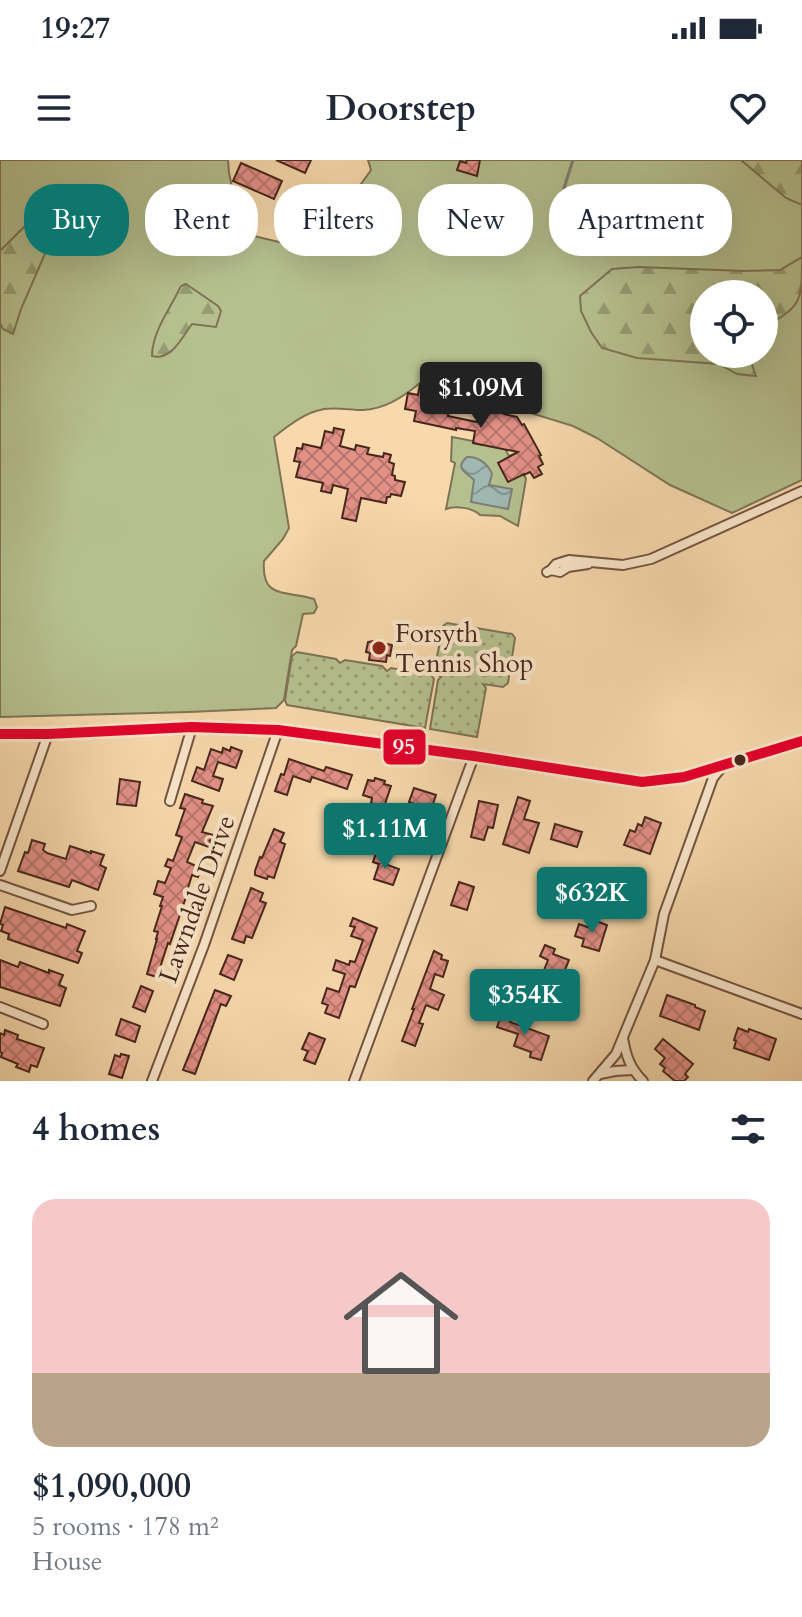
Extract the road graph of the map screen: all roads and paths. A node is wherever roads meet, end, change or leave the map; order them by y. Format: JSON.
{"nodes":[{"id":1,"x":802,"y":491,"type":"edge"},
{"id":2,"x":549,"y":571,"type":"dead end"},
{"id":3,"x":192,"y":727,"type":"junction"},
{"id":4,"x":278,"y":730,"type":"junction"},
{"id":5,"x":0,"y":734,"type":"edge"},
{"id":6,"x":48,"y":734,"type":"junction"},
{"id":7,"x":802,"y":741,"type":"edge"},
{"id":8,"x":474,"y":756,"type":"junction"},
{"id":9,"x":723,"y":765,"type":"junction"},
{"id":10,"x":170,"y":801,"type":"dead end"},
{"id":11,"x":0,"y":871,"type":"edge"},
{"id":12,"x":0,"y":885,"type":"edge"},
{"id":13,"x":91,"y":906,"type":"dead end"},
{"id":14,"x":655,"y":960,"type":"junction"},
{"id":15,"x":0,"y":1007,"type":"edge"},
{"id":16,"x":802,"y":1014,"type":"edge"},
{"id":17,"x":43,"y":1024,"type":"dead end"},
{"id":18,"x":623,"y":1037,"type":"junction"},
{"id":19,"x":632,"y":1070,"type":"junction"},
{"id":20,"x":596,"y":1078,"type":"edge"},
{"id":21,"x":152,"y":1081,"type":"edge"},
{"id":22,"x":354,"y":1081,"type":"edge"},
{"id":23,"x":643,"y":1081,"type":"edge"}],
"edges":[{"from":1,"to":2,"type":"street"},
{"from":3,"to":4,"type":"main road"},
{"from":3,"to":6,"type":"main road"},
{"from":3,"to":10,"type":"street"},
{"from":4,"to":8,"type":"main road"},
{"from":4,"to":21,"type":"street","name":"Lawndale Drive"},
{"from":5,"to":6,"type":"main road"},
{"from":6,"to":11,"type":"street"},
{"from":7,"to":9,"type":"main road"},
{"from":8,"to":9,"type":"main road"},
{"from":8,"to":22,"type":"street"},
{"from":9,"to":14,"type":"street"},
{"from":12,"to":13,"type":"street"},
{"from":14,"to":16,"type":"street"},
{"from":14,"to":18,"type":"street"},
{"from":15,"to":17,"type":"street"},
{"from":18,"to":19,"type":"street"},
{"from":18,"to":20,"type":"street"},
{"from":19,"to":20,"type":"street"},
{"from":19,"to":23,"type":"street"}]}
